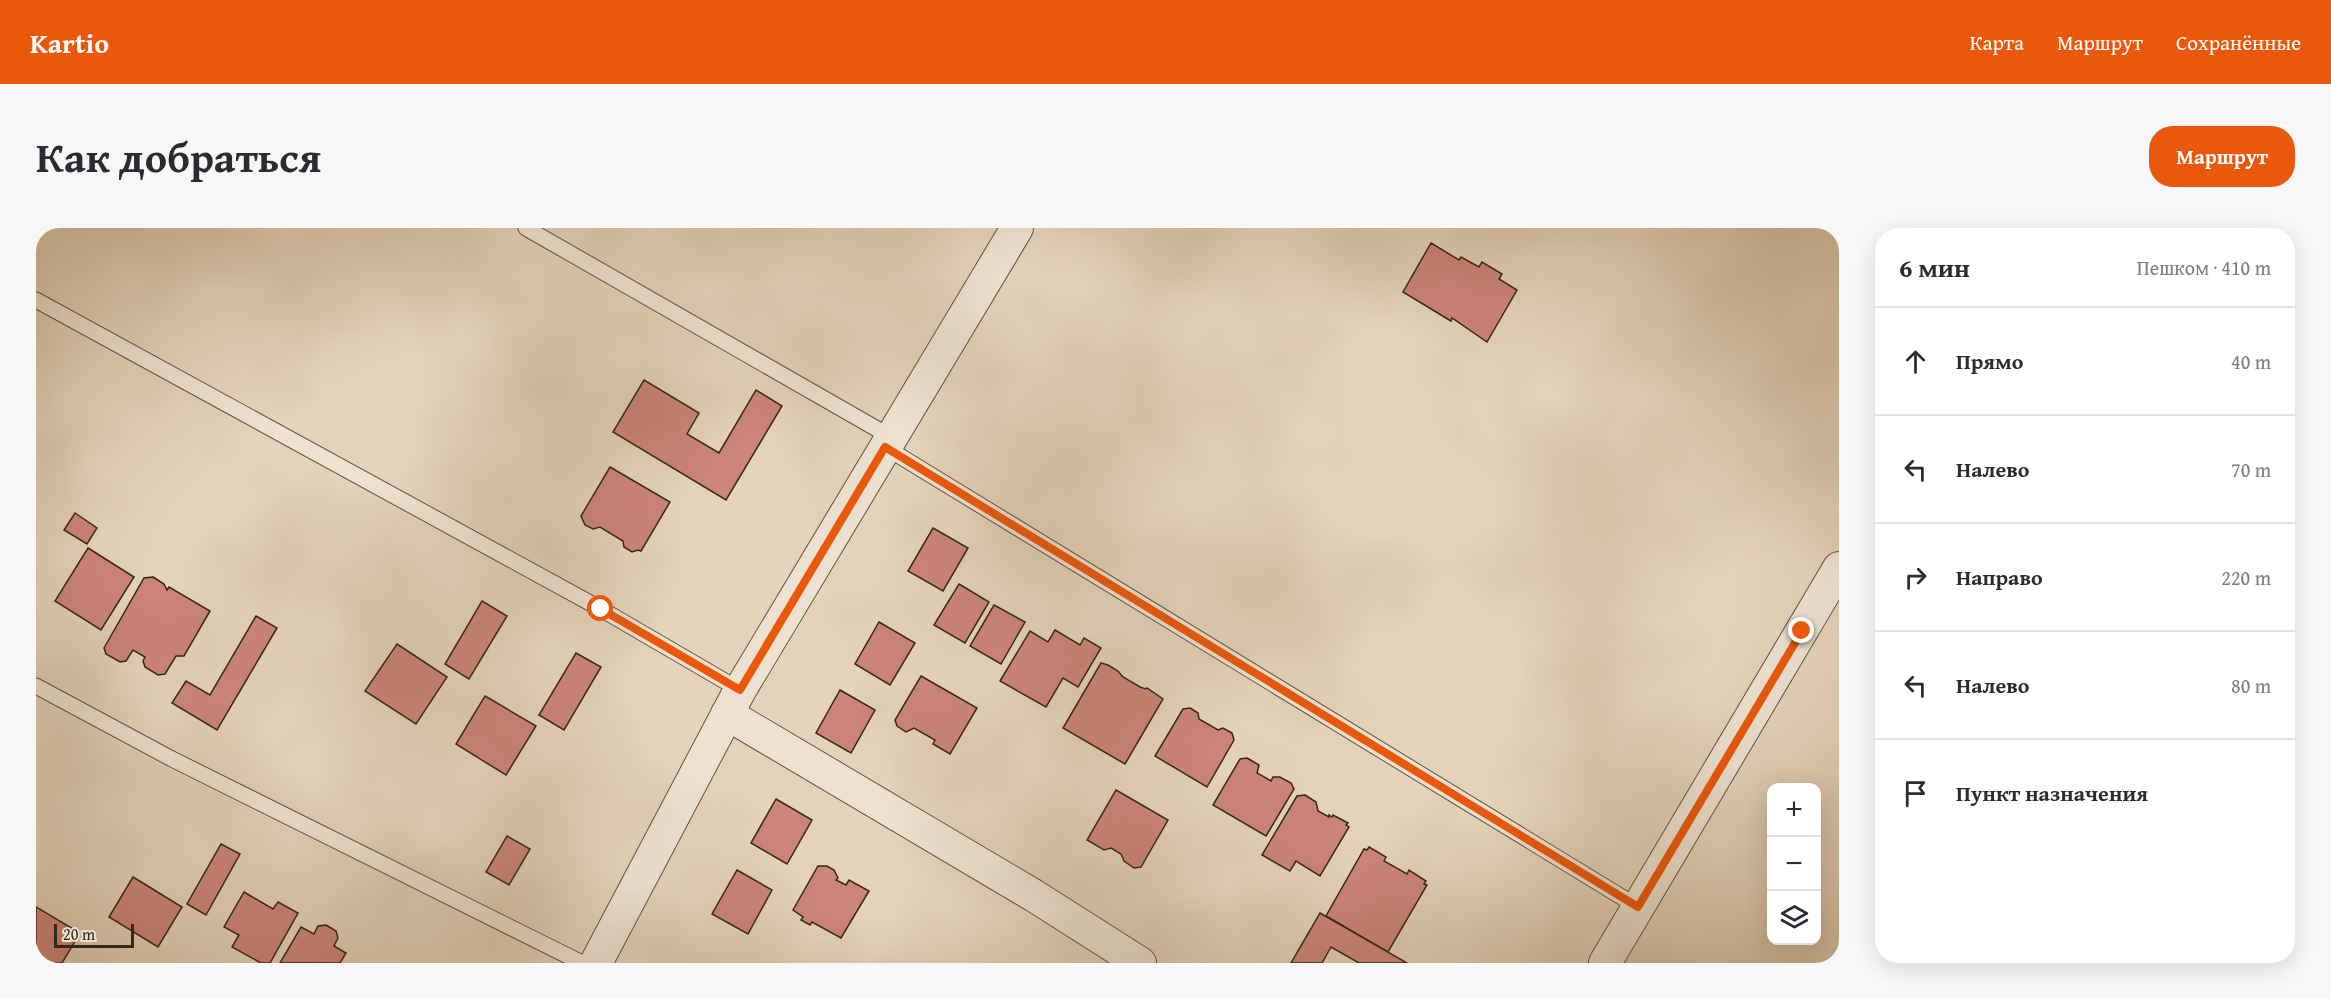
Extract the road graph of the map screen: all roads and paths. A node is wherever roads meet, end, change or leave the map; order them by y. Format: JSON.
{"nodes":[{"id":1,"x":526,"y":228,"type":"edge"},
{"id":2,"x":1017,"y":228,"type":"edge"},
{"id":3,"x":36,"y":300,"type":"edge"},
{"id":4,"x":888,"y":442,"type":"junction"},
{"id":5,"x":1839,"y":568,"type":"edge"},
{"id":6,"x":36,"y":686,"type":"edge"},
{"id":7,"x":734,"y":702,"type":"junction"},
{"id":8,"x":1638,"y":907,"type":"junction"},
{"id":9,"x":582,"y":963,"type":"edge"},
{"id":10,"x":596,"y":963,"type":"edge"},
{"id":11,"x":1140,"y":963,"type":"edge"},
{"id":12,"x":1605,"y":963,"type":"edge"}],
"edges":[{"from":1,"to":4,"type":"lane"},
{"from":2,"to":4,"type":"street"},
{"from":3,"to":7,"type":"lane"},
{"from":4,"to":7,"type":"street"},
{"from":4,"to":8,"type":"lane"},
{"from":5,"to":8,"type":"street"},
{"from":6,"to":9,"type":"lane"},
{"from":7,"to":10,"type":"street"},
{"from":7,"to":11,"type":"street"},
{"from":8,"to":12,"type":"street"}]}
